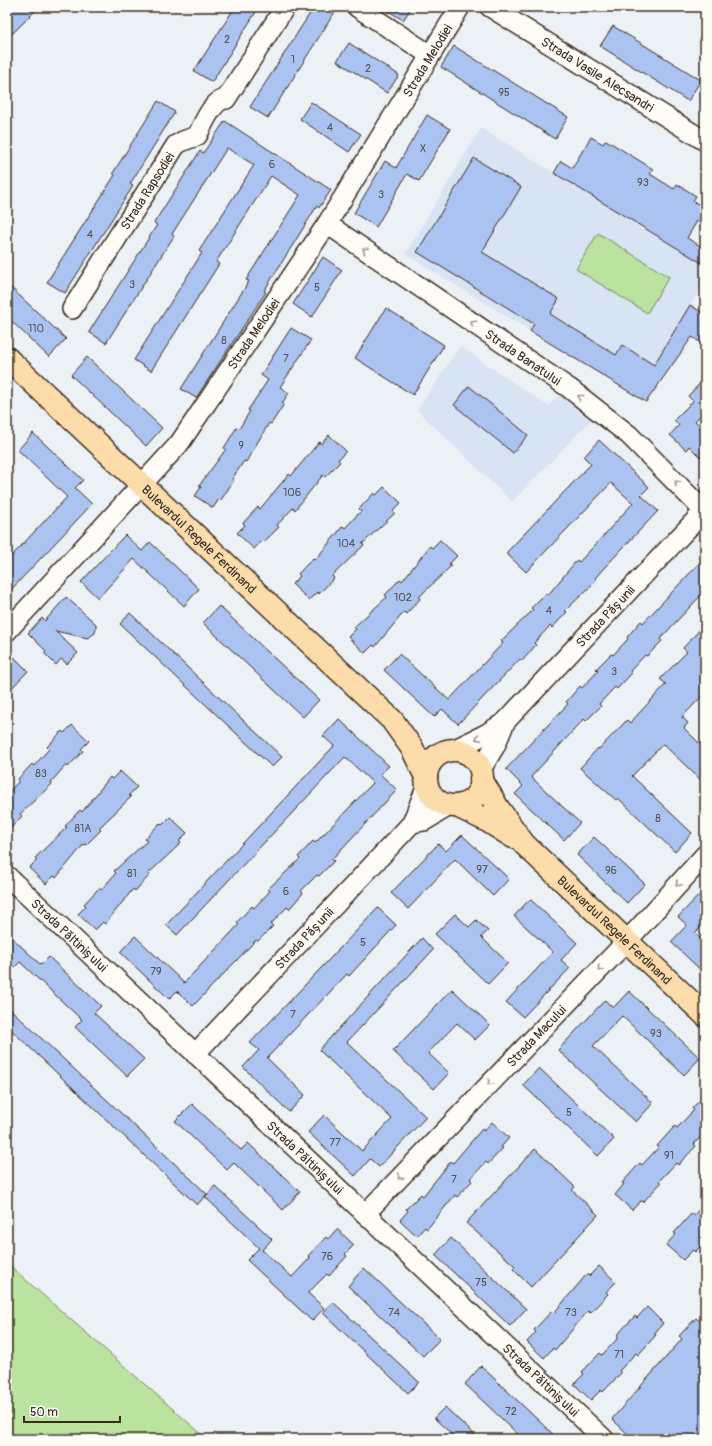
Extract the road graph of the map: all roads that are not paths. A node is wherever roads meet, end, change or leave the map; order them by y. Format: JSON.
{"nodes":[{"id":1,"x":285,"y":7,"type":"edge"},
{"id":2,"x":357,"y":7,"type":"edge"},
{"id":3,"x":460,"y":7,"type":"edge"},
{"id":4,"x":490,"y":7,"type":"edge"},
{"id":5,"x":430,"y":55,"type":"junction"},
{"id":6,"x":705,"y":141,"type":"edge"},
{"id":7,"x":327,"y":224,"type":"junction"},
{"id":8,"x":72,"y":309,"type":"dead end"},
{"id":9,"x":7,"y":358,"type":"edge"},
{"id":10,"x":143,"y":486,"type":"junction"},
{"id":11,"x":705,"y":511,"type":"edge"},
{"id":12,"x":7,"y":631,"type":"edge"},
{"id":13,"x":392,"y":720,"type":"junction"},
{"id":14,"x":505,"y":722,"type":"junction"},
{"id":15,"x":447,"y":752,"type":"junction"},
{"id":16,"x":481,"y":775,"type":"junction"},
{"id":17,"x":426,"y":781,"type":"junction"},
{"id":18,"x":453,"y":806,"type":"junction"},
{"id":19,"x":412,"y":823,"type":"junction"},
{"id":20,"x":524,"y":844,"type":"junction"},
{"id":21,"x":705,"y":855,"type":"edge"},
{"id":22,"x":7,"y":876,"type":"edge"},
{"id":23,"x":627,"y":941,"type":"junction"},
{"id":24,"x":705,"y":1015,"type":"edge"},
{"id":25,"x":196,"y":1054,"type":"junction"},
{"id":26,"x":365,"y":1214,"type":"junction"},
{"id":27,"x":604,"y":1439,"type":"edge"}],
"edges":[{"from":1,"to":8,"type":"street","name":"Strada Rapsodiei"},
{"from":2,"to":5,"type":"street"},
{"from":3,"to":5,"type":"street","name":"Strada Melodiei"},
{"from":4,"to":6,"type":"street","name":"Strada Vasile Alecsandri"},
{"from":5,"to":7,"type":"street","name":"Strada Melodiei"},
{"from":7,"to":10,"type":"street","name":"Strada Melodiei"},
{"from":11,"to":7,"type":"street","name":"Strada Banatului","one_way":true},
{"from":9,"to":10,"type":"main road","name":"Bulevardul Regele Ferdinand"},
{"from":10,"to":12,"type":"street","name":"Strada Melodiei"},
{"from":10,"to":13,"type":"main road","name":"Bulevardul Regele Ferdinand"},
{"from":11,"to":14,"type":"street","name":"Strada Pășunii"},
{"from":13,"to":15,"type":"main road","name":"Bulevardul Regele Ferdinand"},
{"from":13,"to":17,"type":"main road","name":"Bulevardul Regele Ferdinand"},
{"from":14,"to":15,"type":"street","name":"Strada Pășunii","one_way":true},
{"from":14,"to":16,"type":"street","name":"Strada Pășunii"},
{"from":15,"to":16,"type":"main road"},
{"from":15,"to":17,"type":"main road"},
{"from":16,"to":18,"type":"main road"},
{"from":16,"to":20,"type":"main road","name":"Bulevardul Regele Ferdinand"},
{"from":17,"to":18,"type":"main road"},
{"from":17,"to":19,"type":"street","name":"Strada Pășunii"},
{"from":18,"to":19,"type":"street","name":"Strada Pășunii"},
{"from":18,"to":20,"type":"main road","name":"Bulevardul Regele Ferdinand"},
{"from":19,"to":25,"type":"street","name":"Strada Pășunii"},
{"from":20,"to":23,"type":"main road","name":"Bulevardul Regele Ferdinand"},
{"from":21,"to":23,"type":"street","name":"Strada Macului","one_way":true},
{"from":22,"to":25,"type":"street","name":"Strada Păltinișului"},
{"from":23,"to":24,"type":"main road","name":"Bulevardul Regele Ferdinand"},
{"from":23,"to":26,"type":"street","name":"Strada Macului","one_way":true},
{"from":25,"to":26,"type":"street","name":"Strada Păltinișului"},
{"from":26,"to":27,"type":"street","name":"Strada Păltinișului"}]}
